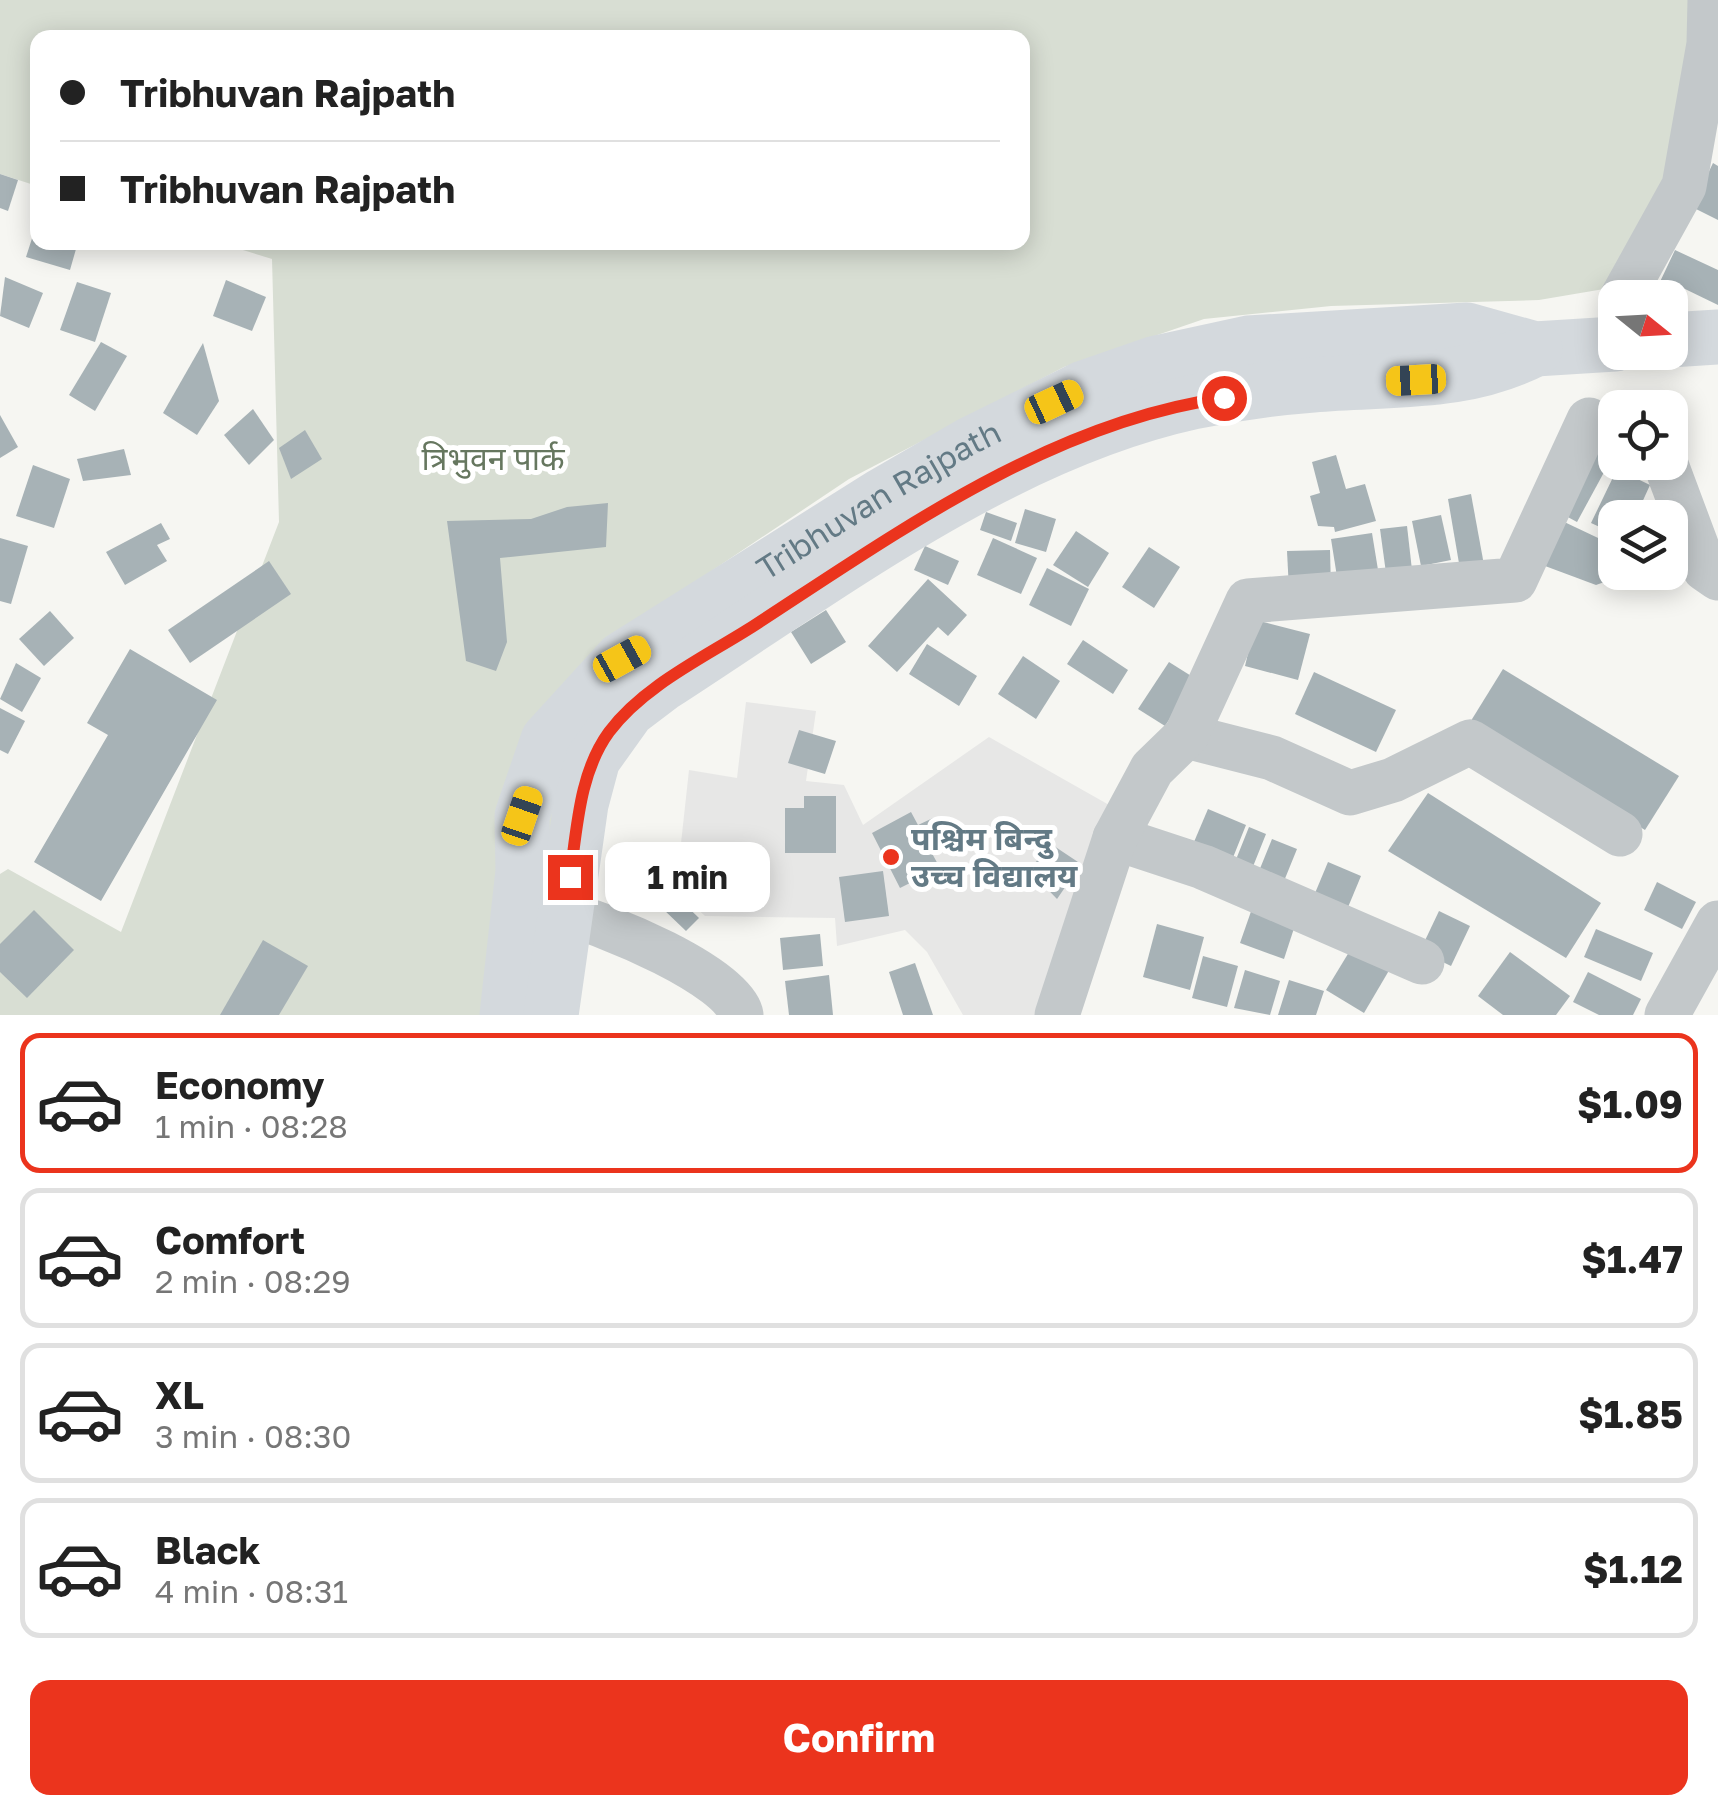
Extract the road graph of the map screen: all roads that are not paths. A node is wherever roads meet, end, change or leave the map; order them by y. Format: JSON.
{"nodes":[{"id":1,"x":1710,"y":0,"type":"edge"},
{"id":2,"x":1636,"y":280,"type":"edge"},
{"id":3,"x":1598,"y":329,"type":"edge"},
{"id":4,"x":1718,"y":338,"type":"edge"},
{"id":5,"x":1688,"y":339,"type":"edge"},
{"id":6,"x":1598,"y":425,"type":"edge"},
{"id":7,"x":1031,"y":437,"type":"junction"},
{"id":8,"x":1672,"y":480,"type":"edge"},
{"id":9,"x":1718,"y":578,"type":"edge"},
{"id":10,"x":1186,"y":736,"type":"junction"},
{"id":11,"x":1620,"y":834,"type":"dead end"},
{"id":12,"x":1115,"y":838,"type":"junction"},
{"id":13,"x":565,"y":914,"type":"junction"},
{"id":14,"x":1718,"y":923,"type":"edge"},
{"id":15,"x":1422,"y":962,"type":"dead end"},
{"id":16,"x":507,"y":1015,"type":"edge"},
{"id":17,"x":551,"y":1015,"type":"edge"},
{"id":18,"x":741,"y":1015,"type":"edge"},
{"id":19,"x":1057,"y":1015,"type":"edge"},
{"id":20,"x":1668,"y":1015,"type":"edge"}],
"edges":[{"from":1,"to":2,"type":"street"},
{"from":3,"to":7,"type":"highway","name":"Tribhuvan Rajpath"},
{"from":4,"to":5,"type":"highway"},
{"from":6,"to":10,"type":"street"},
{"from":7,"to":13,"type":"highway","name":"Tribhuvan Rajpath"},
{"from":7,"to":16,"type":"highway","name":"Tribhuvan Rajpath"},
{"from":8,"to":9,"type":"street"},
{"from":10,"to":11,"type":"street"},
{"from":10,"to":12,"type":"street"},
{"from":12,"to":15,"type":"street"},
{"from":12,"to":19,"type":"street"},
{"from":13,"to":17,"type":"highway","name":"Tribhuvan Rajpath"},
{"from":13,"to":18,"type":"street"},
{"from":14,"to":20,"type":"street"}]}
